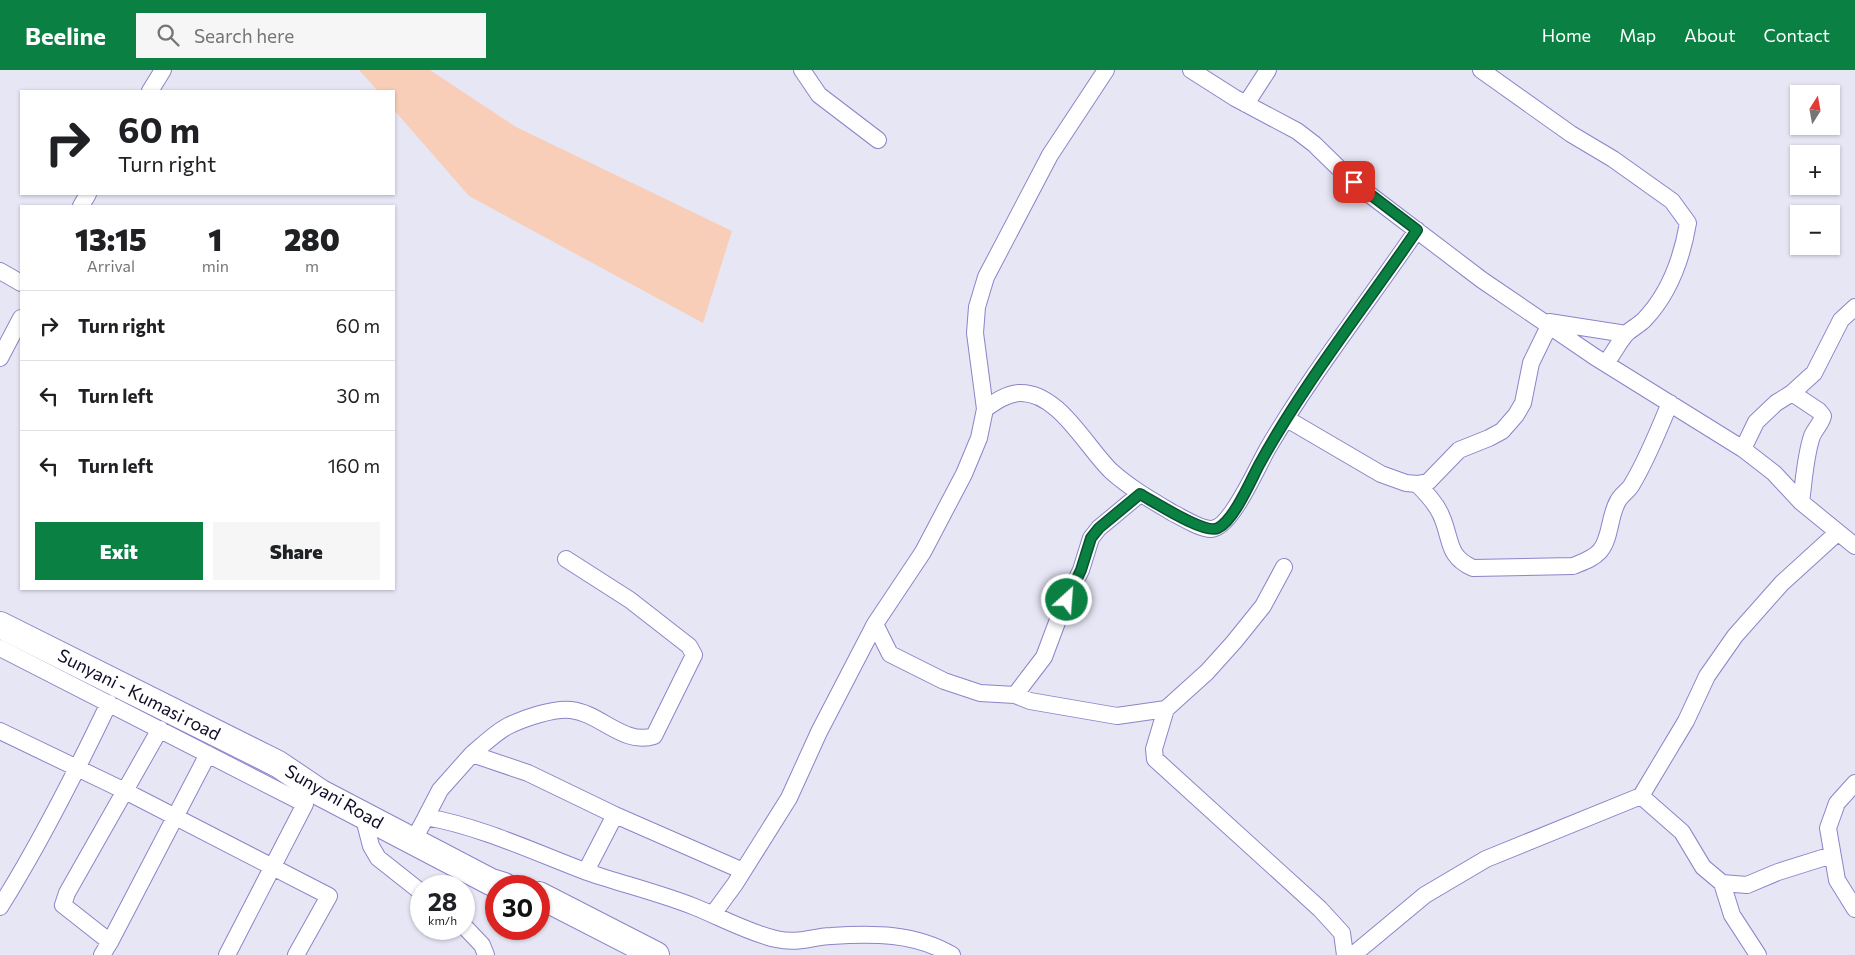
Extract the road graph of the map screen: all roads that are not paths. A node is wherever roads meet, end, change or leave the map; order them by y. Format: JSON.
{"nodes":[{"id":1,"x":163,"y":70,"type":"edge"},
{"id":2,"x":802,"y":70,"type":"edge"},
{"id":3,"x":1106,"y":70,"type":"edge"},
{"id":4,"x":1191,"y":70,"type":"edge"},
{"id":5,"x":1268,"y":70,"type":"edge"},
{"id":6,"x":1481,"y":70,"type":"edge"},
{"id":7,"x":151,"y":90,"type":"edge"},
{"id":8,"x":1246,"y":104,"type":"junction"},
{"id":9,"x":878,"y":140,"type":"dead end"},
{"id":10,"x":1417,"y":230,"type":"junction"},
{"id":11,"x":0,"y":271,"type":"edge"},
{"id":12,"x":20,"y":282,"type":"edge"},
{"id":13,"x":1855,"y":307,"type":"edge"},
{"id":14,"x":20,"y":320,"type":"edge"},
{"id":15,"x":1546,"y":323,"type":"junction"},
{"id":16,"x":1626,"y":334,"type":"junction"},
{"id":17,"x":0,"y":358,"type":"edge"},
{"id":18,"x":1606,"y":363,"type":"junction"},
{"id":19,"x":1792,"y":393,"type":"junction"},
{"id":20,"x":1670,"y":403,"type":"junction"},
{"id":21,"x":985,"y":409,"type":"junction"},
{"id":22,"x":1288,"y":419,"type":"junction"},
{"id":23,"x":1743,"y":450,"type":"junction"},
{"id":24,"x":1417,"y":484,"type":"junction"},
{"id":25,"x":1140,"y":494,"type":"junction"},
{"id":26,"x":1801,"y":502,"type":"junction"},
{"id":27,"x":1837,"y":533,"type":"junction"},
{"id":28,"x":1855,"y":546,"type":"edge"},
{"id":29,"x":566,"y":559,"type":"dead end"},
{"id":30,"x":1284,"y":567,"type":"dead end"},
{"id":31,"x":875,"y":624,"type":"junction"},
{"id":32,"x":0,"y":625,"type":"edge"},
{"id":33,"x":0,"y":648,"type":"edge"},
{"id":34,"x":1015,"y":695,"type":"junction"},
{"id":35,"x":109,"y":703,"type":"junction"},
{"id":36,"x":1166,"y":709,"type":"junction"},
{"id":37,"x":160,"y":729,"type":"junction"},
{"id":38,"x":0,"y":731,"type":"edge"},
{"id":39,"x":208,"y":754,"type":"junction"},
{"id":40,"x":472,"y":754,"type":"junction"},
{"id":41,"x":278,"y":764,"type":"junction"},
{"id":42,"x":78,"y":768,"type":"junction"},
{"id":43,"x":1855,"y":783,"type":"edge"},
{"id":44,"x":125,"y":790,"type":"junction"},
{"id":45,"x":1641,"y":796,"type":"junction"},
{"id":46,"x":363,"y":815,"type":"junction"},
{"id":47,"x":615,"y":815,"type":"junction"},
{"id":48,"x":175,"y":817,"type":"junction"},
{"id":49,"x":423,"y":823,"type":"junction"},
{"id":50,"x":1832,"y":855,"type":"junction"},
{"id":51,"x":272,"y":868,"type":"junction"},
{"id":52,"x":586,"y":871,"type":"junction"},
{"id":53,"x":743,"y":871,"type":"junction"},
{"id":54,"x":507,"y":875,"type":"edge"},
{"id":55,"x":485,"y":879,"type":"edge"},
{"id":56,"x":410,"y":883,"type":"edge"},
{"id":57,"x":1722,"y":883,"type":"junction"},
{"id":58,"x":550,"y":902,"type":"edge"},
{"id":59,"x":1854,"y":905,"type":"edge"},
{"id":60,"x":0,"y":907,"type":"edge"},
{"id":61,"x":713,"y":914,"type":"junction"},
{"id":62,"x":475,"y":938,"type":"edge"},
{"id":63,"x":106,"y":948,"type":"edge"},
{"id":64,"x":227,"y":955,"type":"edge"},
{"id":65,"x":296,"y":955,"type":"edge"},
{"id":66,"x":486,"y":955,"type":"edge"},
{"id":67,"x":656,"y":955,"type":"edge"},
{"id":68,"x":952,"y":955,"type":"edge"},
{"id":69,"x":1345,"y":955,"type":"edge"},
{"id":70,"x":1353,"y":955,"type":"edge"},
{"id":71,"x":1758,"y":955,"type":"edge"}],
"edges":[{"from":1,"to":7,"type":"street"},
{"from":2,"to":9,"type":"street"},
{"from":3,"to":21,"type":"street"},
{"from":4,"to":8,"type":"street"},
{"from":5,"to":8,"type":"street"},
{"from":6,"to":16,"type":"street"},
{"from":8,"to":10,"type":"street"},
{"from":10,"to":15,"type":"street"},
{"from":10,"to":22,"type":"street"},
{"from":11,"to":12,"type":"street"},
{"from":13,"to":19,"type":"street"},
{"from":14,"to":17,"type":"street"},
{"from":15,"to":16,"type":"street"},
{"from":15,"to":18,"type":"street"},
{"from":15,"to":24,"type":"street"},
{"from":16,"to":18,"type":"street"},
{"from":18,"to":20,"type":"street"},
{"from":19,"to":23,"type":"street"},
{"from":19,"to":26,"type":"street"},
{"from":20,"to":23,"type":"street"},
{"from":20,"to":24,"type":"street"},
{"from":21,"to":25,"type":"street"},
{"from":21,"to":31,"type":"street"},
{"from":22,"to":24,"type":"street"},
{"from":22,"to":25,"type":"street"},
{"from":23,"to":26,"type":"street"},
{"from":25,"to":34,"type":"street"},
{"from":26,"to":27,"type":"street"},
{"from":27,"to":28,"type":"street"},
{"from":27,"to":45,"type":"street"},
{"from":29,"to":40,"type":"street"},
{"from":30,"to":36,"type":"street"},
{"from":31,"to":34,"type":"street"},
{"from":31,"to":53,"type":"street"},
{"from":32,"to":41,"type":"main road","name":"Sunyani - Kumasi road"},
{"from":33,"to":35,"type":"street"},
{"from":34,"to":36,"type":"street"},
{"from":35,"to":37,"type":"street"},
{"from":35,"to":42,"type":"street"},
{"from":36,"to":69,"type":"street"},
{"from":37,"to":39,"type":"street"},
{"from":37,"to":44,"type":"street"},
{"from":38,"to":42,"type":"street"},
{"from":39,"to":48,"type":"street"},
{"from":39,"to":51,"type":"street"},
{"from":40,"to":47,"type":"street"},
{"from":40,"to":49,"type":"street"},
{"from":41,"to":46,"type":"main road","name":"Sunyani Road"},
{"from":41,"to":49,"type":"main road","name":"Sunyani Road"},
{"from":42,"to":44,"type":"street"},
{"from":42,"to":60,"type":"street"},
{"from":43,"to":50,"type":"street"},
{"from":44,"to":48,"type":"street"},
{"from":44,"to":63,"type":"street"},
{"from":45,"to":57,"type":"street"},
{"from":45,"to":70,"type":"street"},
{"from":46,"to":55,"type":"main road","name":"Sunyani Road"},
{"from":46,"to":56,"type":"street"},
{"from":47,"to":52,"type":"street"},
{"from":47,"to":53,"type":"street"},
{"from":48,"to":51,"type":"street"},
{"from":48,"to":63,"type":"street"},
{"from":49,"to":52,"type":"street"},
{"from":49,"to":54,"type":"main road","name":"Sunyani Road"},
{"from":50,"to":57,"type":"street"},
{"from":50,"to":59,"type":"street"},
{"from":51,"to":64,"type":"street"},
{"from":51,"to":65,"type":"street"},
{"from":52,"to":61,"type":"street"},
{"from":53,"to":61,"type":"street"},
{"from":57,"to":71,"type":"street"},
{"from":58,"to":67,"type":"main road"},
{"from":61,"to":68,"type":"street"},
{"from":62,"to":66,"type":"street"}]}
